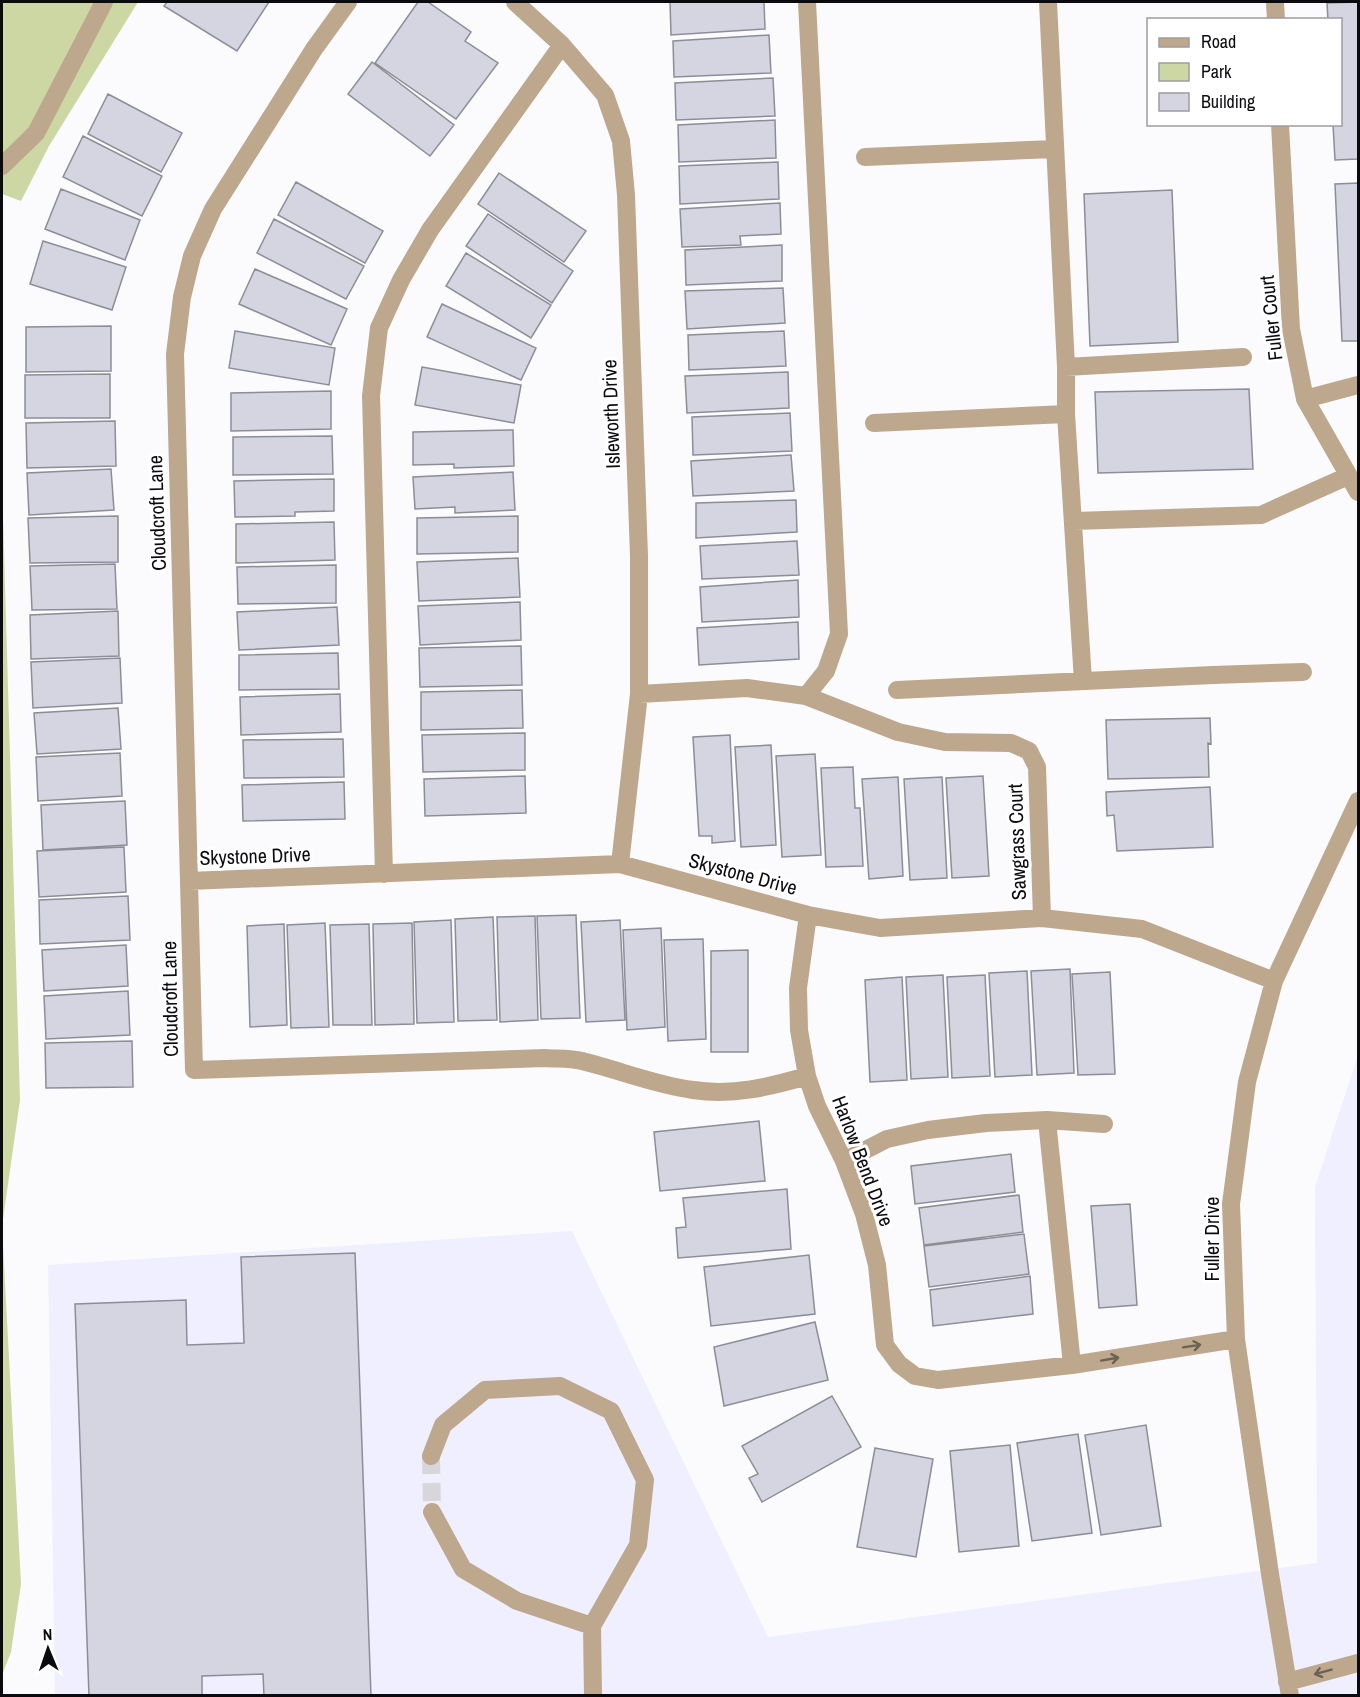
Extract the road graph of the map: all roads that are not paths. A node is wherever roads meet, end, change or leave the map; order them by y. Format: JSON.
{"nodes":[{"id":1,"x":104,"y":2,"type":"edge"},
{"id":2,"x":348,"y":2,"type":"edge"},
{"id":3,"x":515,"y":2,"type":"edge"},
{"id":4,"x":807,"y":2,"type":"edge"},
{"id":5,"x":1048,"y":2,"type":"edge"},
{"id":6,"x":1275,"y":2,"type":"edge"},
{"id":7,"x":1276,"y":18,"type":"edge"},
{"id":8,"x":561,"y":45,"type":"junction"},
{"id":9,"x":1280,"y":126,"type":"edge"},
{"id":10,"x":1054,"y":149,"type":"junction"},
{"id":11,"x":865,"y":157,"type":"dead end"},
{"id":12,"x":2,"y":166,"type":"edge"},
{"id":13,"x":1243,"y":357,"type":"dead end"},
{"id":14,"x":1066,"y":367,"type":"junction"},
{"id":15,"x":1359,"y":385,"type":"edge"},
{"id":16,"x":1305,"y":399,"type":"junction"},
{"id":17,"x":1066,"y":414,"type":"junction"},
{"id":18,"x":874,"y":423,"type":"dead end"},
{"id":19,"x":1348,"y":476,"type":"junction"},
{"id":20,"x":1359,"y":492,"type":"edge"},
{"id":21,"x":1074,"y":521,"type":"junction"},
{"id":22,"x":1303,"y":672,"type":"dead end"},
{"id":23,"x":1083,"y":681,"type":"junction"},
{"id":24,"x":897,"y":690,"type":"dead end"},
{"id":25,"x":639,"y":694,"type":"junction"},
{"id":26,"x":806,"y":696,"type":"junction"},
{"id":27,"x":1359,"y":801,"type":"edge"},
{"id":28,"x":620,"y":864,"type":"junction"},
{"id":29,"x":384,"y":874,"type":"junction"},
{"id":30,"x":189,"y":881,"type":"junction"},
{"id":31,"x":808,"y":915,"type":"junction"},
{"id":32,"x":1042,"y":918,"type":"junction"},
{"id":33,"x":1274,"y":981,"type":"junction"},
{"id":34,"x":807,"y":1076,"type":"junction"},
{"id":35,"x":1047,"y":1120,"type":"junction"},
{"id":36,"x":1104,"y":1124,"type":"dead end"},
{"id":37,"x":844,"y":1161,"type":"junction"},
{"id":38,"x":1236,"y":1339,"type":"junction"},
{"id":39,"x":1072,"y":1365,"type":"junction"},
{"id":40,"x":431,"y":1456,"type":"tunnel mouth"},
{"id":41,"x":432,"y":1512,"type":"tunnel mouth"},
{"id":42,"x":592,"y":1626,"type":"junction"},
{"id":43,"x":1359,"y":1663,"type":"edge"},
{"id":44,"x":1288,"y":1688,"type":"edge"},
{"id":45,"x":593,"y":1695,"type":"edge"}],
"edges":[{"from":1,"to":12,"type":"street"},
{"from":2,"to":30,"type":"street","name":"Cloudcroft Lane"},
{"from":3,"to":8,"type":"street","name":"Isleworth Drive"},
{"from":4,"to":26,"type":"street"},
{"from":5,"to":10,"type":"street"},
{"from":6,"to":7,"type":"street"},
{"from":8,"to":25,"type":"street","name":"Isleworth Drive"},
{"from":8,"to":29,"type":"street"},
{"from":9,"to":16,"type":"street","name":"Fuller Court"},
{"from":10,"to":11,"type":"street"},
{"from":10,"to":14,"type":"street"},
{"from":13,"to":14,"type":"street"},
{"from":14,"to":17,"type":"street"},
{"from":15,"to":16,"type":"street"},
{"from":16,"to":19,"type":"street","name":"Fuller Court"},
{"from":17,"to":18,"type":"street"},
{"from":17,"to":21,"type":"street"},
{"from":19,"to":20,"type":"street","name":"Fuller Court"},
{"from":19,"to":21,"type":"street"},
{"from":21,"to":23,"type":"street"},
{"from":22,"to":23,"type":"street"},
{"from":23,"to":24,"type":"street"},
{"from":25,"to":26,"type":"street"},
{"from":25,"to":28,"type":"street","name":"Isleworth Drive"},
{"from":26,"to":32,"type":"street","name":"Sawgrass Court"},
{"from":27,"to":33,"type":"street","name":"Fuller Drive"},
{"from":28,"to":29,"type":"street","name":"Skystone Drive"},
{"from":28,"to":31,"type":"street","name":"Skystone Drive"},
{"from":29,"to":30,"type":"street","name":"Skystone Drive"},
{"from":30,"to":34,"type":"street","name":"Cloudcroft Lane"},
{"from":31,"to":32,"type":"street","name":"Skystone Drive"},
{"from":31,"to":34,"type":"street","name":"Harlow Bend Drive"},
{"from":32,"to":33,"type":"street","name":"Skystone Drive"},
{"from":33,"to":38,"type":"street","name":"Fuller Drive"},
{"from":34,"to":37,"type":"street","name":"Harlow Bend Drive"},
{"from":35,"to":36,"type":"street"},
{"from":35,"to":37,"type":"street"},
{"from":35,"to":39,"type":"street"},
{"from":37,"to":39,"type":"street","name":"Harlow Bend Drive"},
{"from":39,"to":38,"type":"street","name":"Harlow Bend Drive","one_way":true},
{"from":38,"to":44,"type":"street","name":"Fuller Drive"},
{"from":40,"to":42,"type":"street"},
{"from":41,"to":42,"type":"street"},
{"from":42,"to":45,"type":"street"},
{"from":43,"to":44,"type":"street","one_way":true}]}
